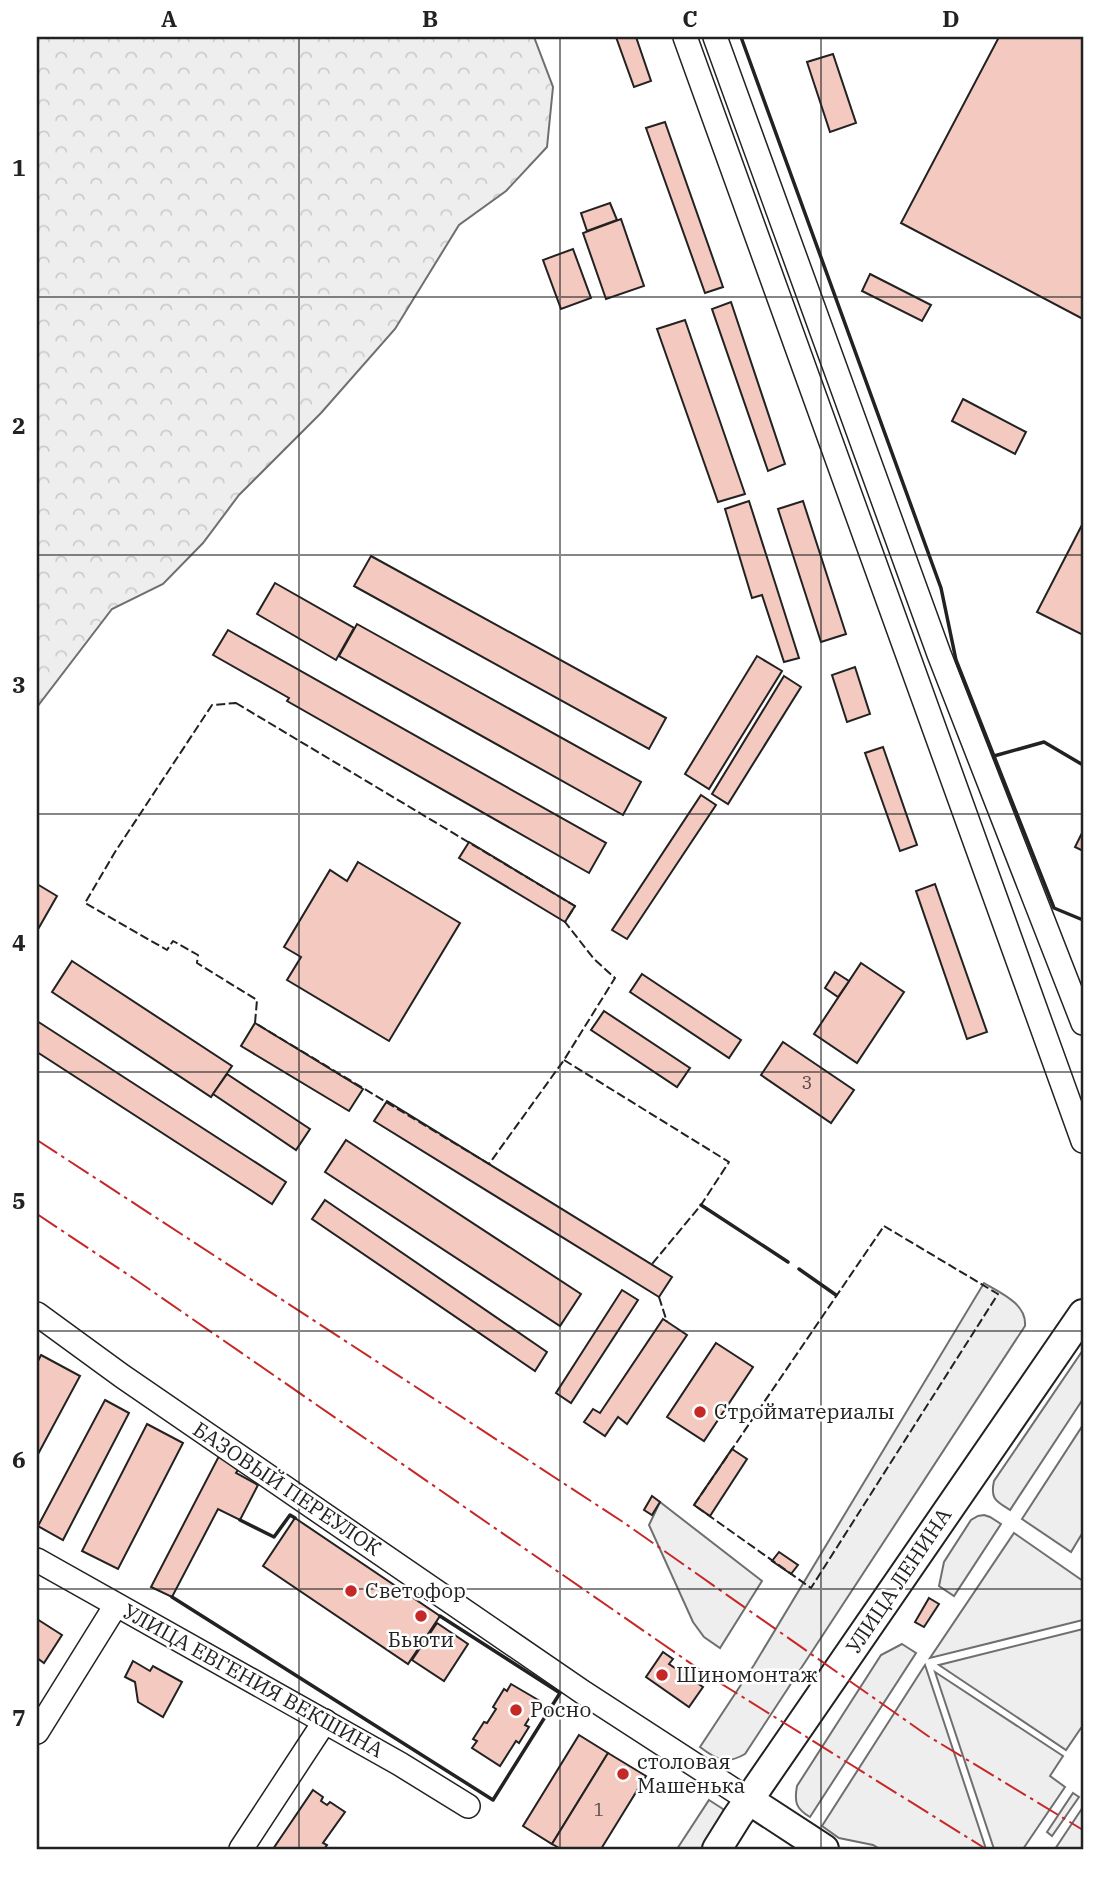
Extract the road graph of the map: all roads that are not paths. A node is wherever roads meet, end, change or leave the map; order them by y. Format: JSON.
{"nodes":[{"id":1,"x":685,"y":37,"type":"edge"},
{"id":2,"x":715,"y":37,"type":"edge"},
{"id":3,"x":1083,"y":1023,"type":"edge"},
{"id":4,"x":1083,"y":1141,"type":"edge"},
{"id":5,"x":37,"y":1314,"type":"edge"},
{"id":6,"x":1083,"y":1314,"type":"edge"},
{"id":7,"x":37,"y":1560,"type":"edge"},
{"id":8,"x":116,"y":1605,"type":"junction"},
{"id":9,"x":324,"y":1721,"type":"junction"},
{"id":10,"x":37,"y":1732,"type":"edge"},
{"id":11,"x":749,"y":1800,"type":"junction"},
{"id":12,"x":468,"y":1806,"type":"dead end"},
{"id":13,"x":241,"y":1849,"type":"edge"},
{"id":14,"x":717,"y":1849,"type":"edge"},
{"id":15,"x":824,"y":1849,"type":"edge"}],
"edges":[{"from":1,"to":4,"type":"street"},
{"from":2,"to":3,"type":"street"},
{"from":5,"to":11,"type":"street","name":"БАЗОВЫЙ ПЕРЕУЛОК"},
{"from":6,"to":11,"type":"main road","name":"УЛИЦА ЛЕНИНА"},
{"from":7,"to":8,"type":"street","name":"УЛИЦА ЕВГЕНИЯ ВЕКШИНА"},
{"from":8,"to":9,"type":"street","name":"УЛИЦА ЕВГЕНИЯ ВЕКШИНА"},
{"from":8,"to":10,"type":"street"},
{"from":9,"to":12,"type":"street","name":"УЛИЦА ЕВГЕНИЯ ВЕКШИНА"},
{"from":9,"to":13,"type":"street"},
{"from":11,"to":14,"type":"main road","name":"УЛИЦА ЛЕНИНА"},
{"from":11,"to":15,"type":"main road"}]}
